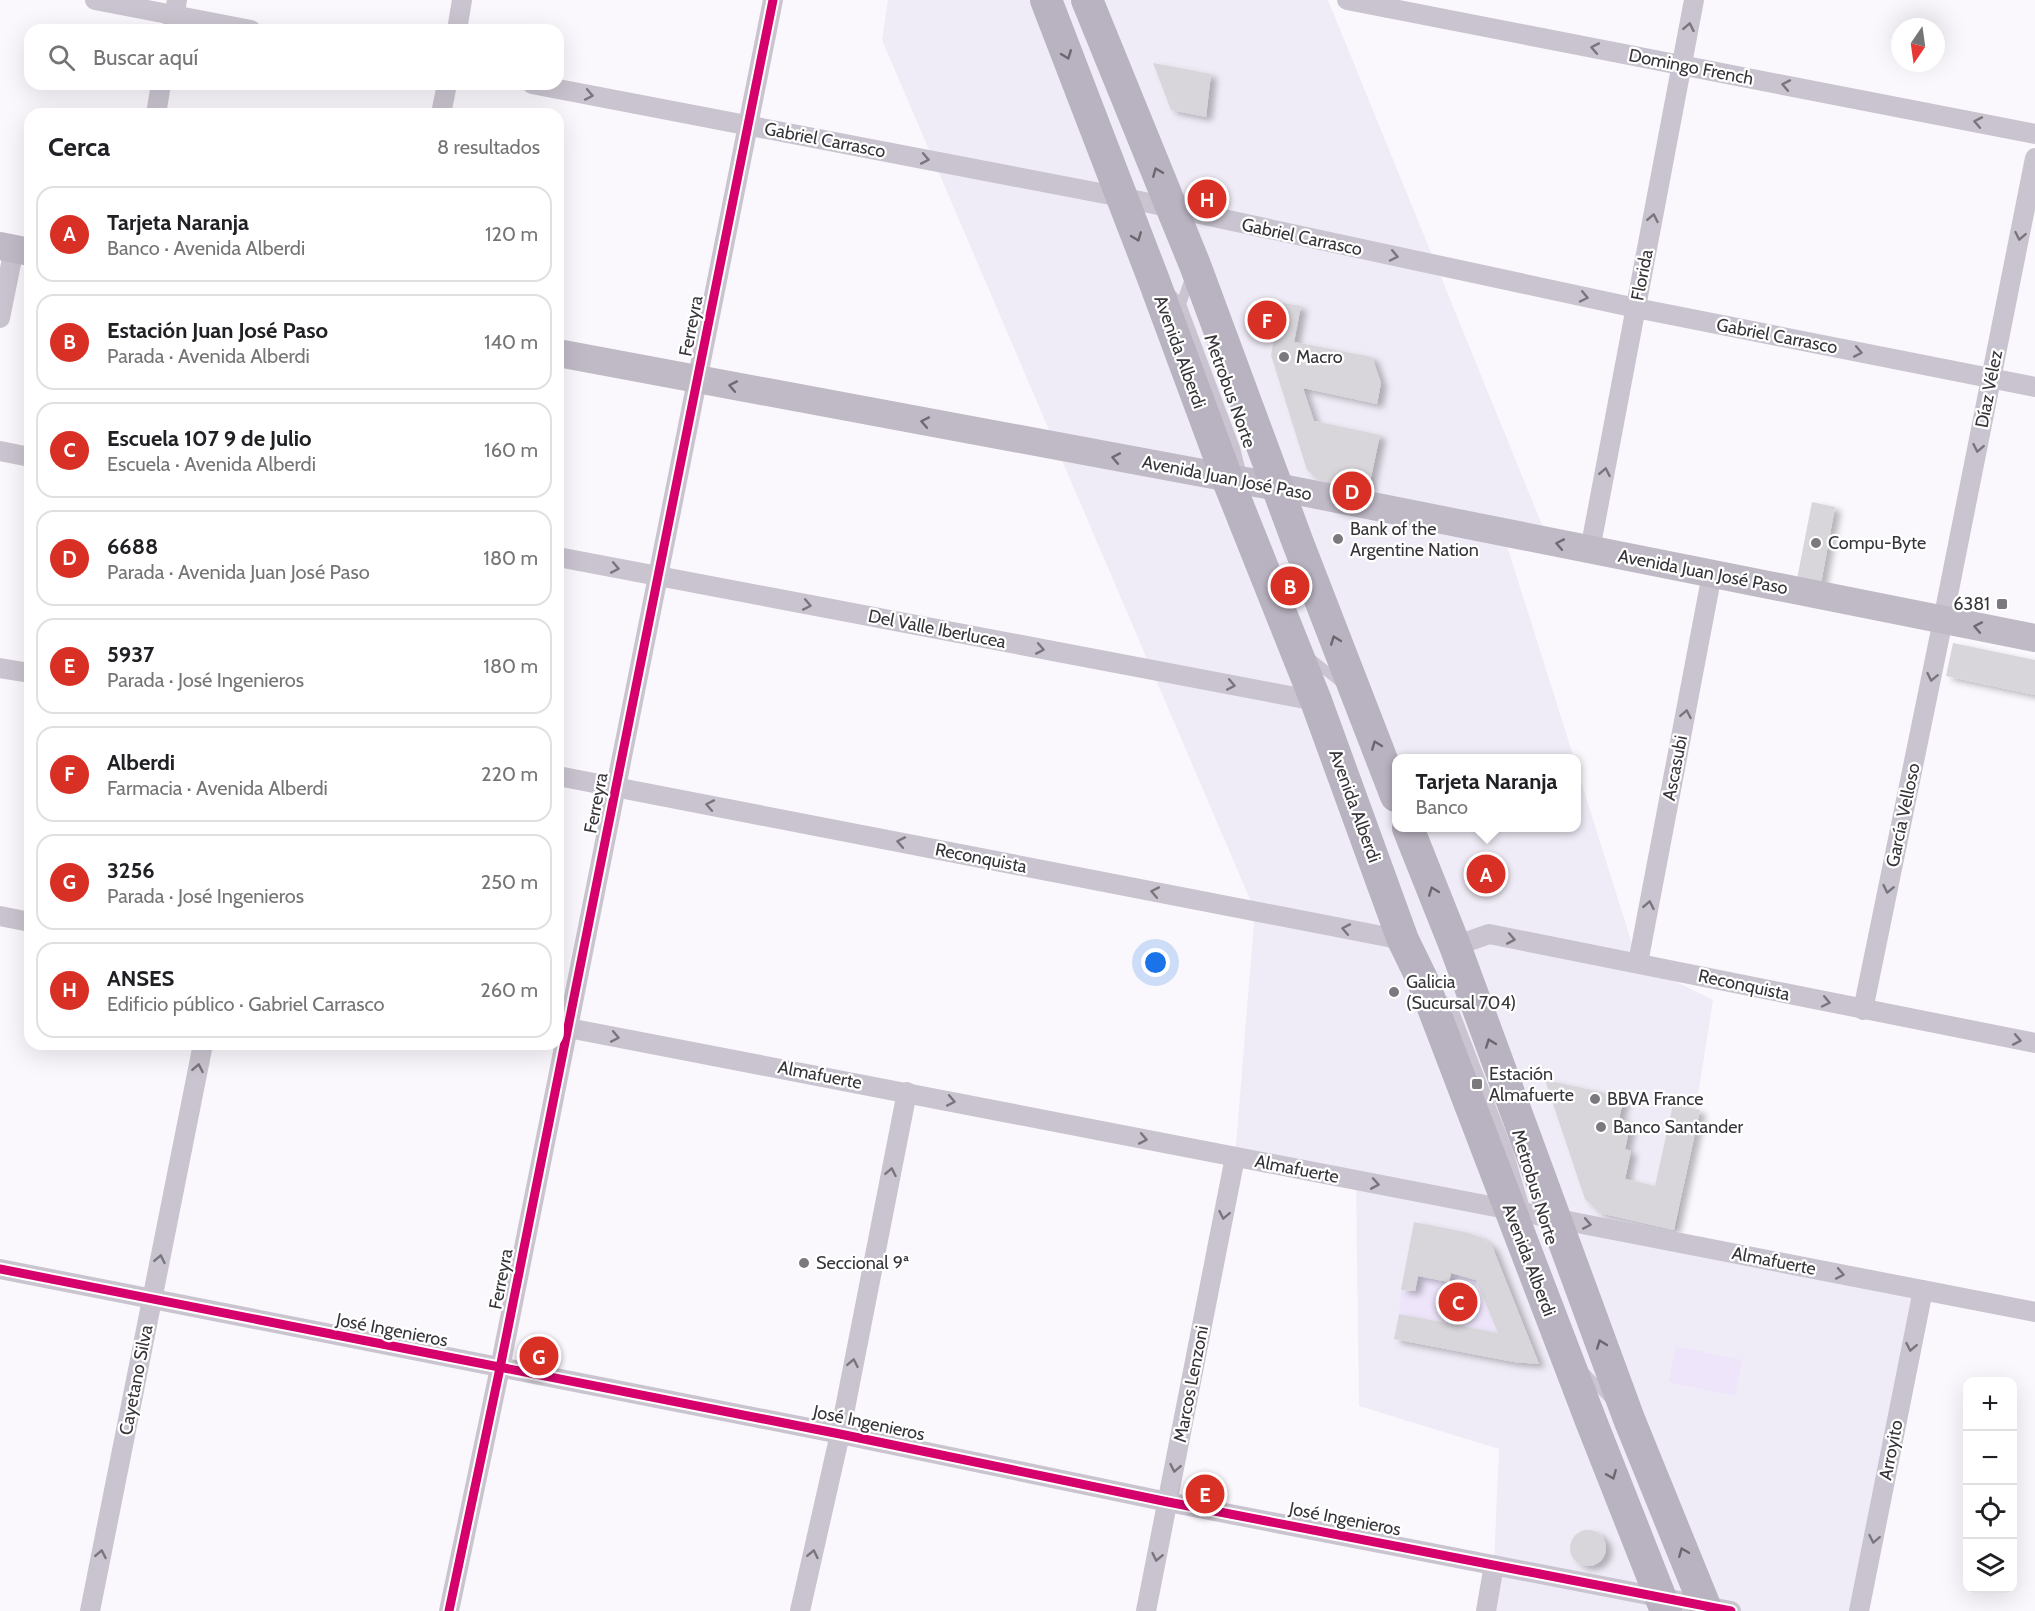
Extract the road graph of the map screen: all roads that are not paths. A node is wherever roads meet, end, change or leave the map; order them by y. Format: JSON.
{"nodes":[{"id":1,"x":95,"y":0,"type":"edge"},
{"id":2,"x":462,"y":0,"type":"edge"},
{"id":3,"x":773,"y":0,"type":"edge"},
{"id":4,"x":1046,"y":0,"type":"edge"},
{"id":5,"x":1087,"y":0,"type":"edge"},
{"id":6,"x":1347,"y":0,"type":"edge"},
{"id":7,"x":1694,"y":0,"type":"edge"},
{"id":8,"x":174,"y":15,"type":"edge"},
{"id":9,"x":220,"y":24,"type":"edge"},
{"id":10,"x":458,"y":24,"type":"edge"},
{"id":11,"x":1682,"y":65,"type":"junction"},
{"id":12,"x":160,"y":90,"type":"edge"},
{"id":13,"x":446,"y":90,"type":"edge"},
{"id":14,"x":563,"y":90,"type":"edge"},
{"id":15,"x":157,"y":108,"type":"edge"},
{"id":16,"x":442,"y":108,"type":"edge"},
{"id":17,"x":748,"y":126,"type":"junction"},
{"id":18,"x":2035,"y":134,"type":"edge"},
{"id":19,"x":2035,"y":158,"type":"edge"},
{"id":20,"x":1121,"y":197,"type":"junction"},
{"id":21,"x":1172,"y":209,"type":"junction"},
{"id":22,"x":15,"y":249,"type":"edge"},
{"id":23,"x":1195,"y":265,"type":"junction"},
{"id":24,"x":1153,"y":278,"type":"junction"},
{"id":25,"x":1181,"y":304,"type":"junction"},
{"id":26,"x":1636,"y":308,"type":"junction"},
{"id":27,"x":0,"y":318,"type":"edge"},
{"id":28,"x":564,"y":354,"type":"edge"},
{"id":29,"x":1991,"y":378,"type":"junction"},
{"id":30,"x":698,"y":380,"type":"junction"},
{"id":31,"x":2035,"y":387,"type":"edge"},
{"id":32,"x":0,"y":451,"type":"edge"},
{"id":33,"x":24,"y":456,"type":"edge"},
{"id":34,"x":1249,"y":485,"type":"junction"},
{"id":35,"x":1253,"y":512,"type":"dead end"},
{"id":36,"x":1590,"y":550,"type":"junction"},
{"id":37,"x":564,"y":558,"type":"edge"},
{"id":38,"x":1712,"y":574,"type":"junction"},
{"id":39,"x":658,"y":576,"type":"junction"},
{"id":40,"x":1943,"y":620,"type":"junction"},
{"id":41,"x":2035,"y":638,"type":"edge"},
{"id":42,"x":1310,"y":658,"type":"junction"},
{"id":43,"x":0,"y":668,"type":"edge"},
{"id":44,"x":24,"y":672,"type":"edge"},
{"id":45,"x":1356,"y":695,"type":"junction"},
{"id":46,"x":1316,"y":701,"type":"junction"},
{"id":47,"x":564,"y":777,"type":"edge"},
{"id":48,"x":1392,"y":786,"type":"edge"},
{"id":49,"x":616,"y":787,"type":"junction"},
{"id":50,"x":1409,"y":832,"type":"edge"},
{"id":51,"x":0,"y":916,"type":"edge"},
{"id":52,"x":24,"y":921,"type":"edge"},
{"id":53,"x":1403,"y":940,"type":"junction"},
{"id":54,"x":1638,"y":963,"type":"junction"},
{"id":55,"x":1422,"y":979,"type":"junction"},
{"id":56,"x":1457,"y":983,"type":"junction"},
{"id":57,"x":1863,"y":1010,"type":"junction"},
{"id":58,"x":564,"y":1022,"type":"edge"},
{"id":59,"x":564,"y":1027,"type":"edge"},
{"id":60,"x":2035,"y":1043,"type":"edge"},
{"id":61,"x":202,"y":1050,"type":"edge"},
{"id":62,"x":559,"y":1050,"type":"edge"},
{"id":63,"x":907,"y":1092,"type":"junction"},
{"id":64,"x":1235,"y":1157,"type":"junction"},
{"id":65,"x":1530,"y":1215,"type":"junction"},
{"id":66,"x":1533,"y":1240,"type":"dead end"},
{"id":67,"x":0,"y":1269,"type":"edge"},
{"id":68,"x":1923,"y":1290,"type":"junction"},
{"id":69,"x":152,"y":1299,"type":"junction"},
{"id":70,"x":2035,"y":1312,"type":"edge"},
{"id":71,"x":1566,"y":1323,"type":"dead end"},
{"id":72,"x":500,"y":1368,"type":"junction"},
{"id":73,"x":1629,"y":1419,"type":"junction"},
{"id":74,"x":1591,"y":1421,"type":"junction"},
{"id":75,"x":840,"y":1434,"type":"junction"},
{"id":76,"x":1168,"y":1502,"type":"junction"},
{"id":77,"x":1494,"y":1565,"type":"junction"},
{"id":78,"x":1663,"y":1604,"type":"edge"},
{"id":79,"x":1714,"y":1609,"type":"edge"},
{"id":80,"x":90,"y":1611,"type":"edge"},
{"id":81,"x":448,"y":1611,"type":"edge"},
{"id":82,"x":800,"y":1611,"type":"edge"},
{"id":83,"x":1146,"y":1611,"type":"edge"},
{"id":84,"x":1486,"y":1611,"type":"edge"},
{"id":85,"x":1859,"y":1611,"type":"edge"}],
"edges":[{"from":1,"to":8,"type":"street"},
{"from":2,"to":10,"type":"street"},
{"from":3,"to":17,"type":"street","name":"Ferreyra"},
{"from":4,"to":20,"type":"main road","name":"Avenida Alberdi","one_way":true},
{"from":21,"to":5,"type":"main road","name":"Avenida Alberdi","one_way":true},
{"from":11,"to":6,"type":"street","name":"Domingo French","one_way":true},
{"from":11,"to":7,"type":"street","name":"Florida","one_way":true},
{"from":8,"to":9,"type":"street"},
{"from":18,"to":11,"type":"street","name":"Domingo French","one_way":true},
{"from":26,"to":11,"type":"street","name":"Florida","one_way":true},
{"from":12,"to":15,"type":"street"},
{"from":13,"to":16,"type":"street"},
{"from":14,"to":17,"type":"street","name":"Gabriel Carrasco","one_way":true},
{"from":17,"to":20,"type":"street","name":"Gabriel Carrasco","one_way":true},
{"from":17,"to":30,"type":"street","name":"Ferreyra"},
{"from":19,"to":29,"type":"street","name":"Díaz Vélez","one_way":true},
{"from":20,"to":21,"type":"street","name":"Gabriel Carrasco"},
{"from":20,"to":24,"type":"main road","name":"Avenida Alberdi","one_way":true},
{"from":21,"to":23,"type":"main road","name":"Avenida Alberdi"},
{"from":21,"to":26,"type":"street","name":"Gabriel Carrasco","one_way":true},
{"from":22,"to":27,"type":"street"},
{"from":23,"to":25,"type":"lane"},
{"from":23,"to":34,"type":"main road","name":"Avenida Alberdi"},
{"from":24,"to":25,"type":"lane","name":"Metrobus Norte"},
{"from":24,"to":34,"type":"main road","name":"Avenida Alberdi"},
{"from":25,"to":34,"type":"lane","name":"Metrobus Norte"},
{"from":26,"to":29,"type":"street","name":"Gabriel Carrasco","one_way":true},
{"from":36,"to":26,"type":"street","name":"Florida","one_way":true},
{"from":28,"to":30,"type":"street","name":"Avenida Juan José Paso"},
{"from":29,"to":31,"type":"street","name":"Gabriel Carrasco"},
{"from":29,"to":40,"type":"street","name":"Díaz Vélez","one_way":true},
{"from":34,"to":30,"type":"street","name":"Avenida Juan José Paso","one_way":true},
{"from":30,"to":39,"type":"street","name":"Ferreyra"},
{"from":32,"to":33,"type":"street"},
{"from":36,"to":34,"type":"street","name":"Avenida Juan José Paso","one_way":true},
{"from":45,"to":34,"type":"main road","name":"Avenida Alberdi","one_way":true},
{"from":34,"to":46,"type":"main road","name":"Avenida Alberdi"},
{"from":35,"to":42,"type":"lane"},
{"from":36,"to":38,"type":"street","name":"Avenida Juan José Paso"},
{"from":37,"to":39,"type":"street","name":"Del Valle Iberlucea","one_way":true},
{"from":38,"to":40,"type":"street","name":"Avenida Juan José Paso"},
{"from":54,"to":38,"type":"street","name":"Ascasubi","one_way":true},
{"from":39,"to":46,"type":"street","name":"Del Valle Iberlucea","one_way":true},
{"from":39,"to":49,"type":"street","name":"Ferreyra"},
{"from":41,"to":40,"type":"street","name":"Avenida Juan José Paso","one_way":true},
{"from":40,"to":57,"type":"street","name":"García Velloso","one_way":true},
{"from":42,"to":45,"type":"lane"},
{"from":42,"to":46,"type":"lane"},
{"from":43,"to":44,"type":"street"},
{"from":48,"to":45,"type":"main road","name":"Avenida Alberdi","one_way":true},
{"from":46,"to":53,"type":"main road","name":"Avenida Alberdi"},
{"from":47,"to":49,"type":"street","name":"Reconquista"},
{"from":53,"to":49,"type":"street","name":"Reconquista","one_way":true},
{"from":49,"to":58,"type":"street","name":"Ferreyra"},
{"from":56,"to":50,"type":"main road","name":"Avenida Alberdi","one_way":true},
{"from":51,"to":52,"type":"street"},
{"from":53,"to":55,"type":"main road","name":"Avenida Alberdi"},
{"from":56,"to":54,"type":"street","name":"Reconquista","one_way":true},
{"from":54,"to":57,"type":"street","name":"Reconquista","one_way":true},
{"from":55,"to":56,"type":"lane","name":"Metrobus Norte"},
{"from":55,"to":65,"type":"main road","name":"Avenida Alberdi"},
{"from":65,"to":56,"type":"main road","name":"Avenida Alberdi","one_way":true},
{"from":56,"to":65,"type":"lane","name":"Metrobus Norte"},
{"from":57,"to":60,"type":"street","name":"Reconquista","one_way":true},
{"from":59,"to":63,"type":"street","name":"Almafuerte","one_way":true},
{"from":69,"to":61,"type":"street","name":"Cayetano Silva","one_way":true},
{"from":62,"to":72,"type":"street","name":"Ferreyra"},
{"from":63,"to":64,"type":"street","name":"Almafuerte","one_way":true},
{"from":75,"to":63,"type":"street","one_way":true},
{"from":64,"to":65,"type":"street","name":"Almafuerte","one_way":true},
{"from":64,"to":76,"type":"street","name":"Marcos Lenzoni","one_way":true},
{"from":65,"to":68,"type":"street","name":"Almafuerte","one_way":true},
{"from":73,"to":65,"type":"main road","name":"Avenida Alberdi","one_way":true},
{"from":65,"to":74,"type":"main road","name":"Avenida Alberdi"},
{"from":66,"to":71,"type":"lane","name":"Metrobus Norte"},
{"from":67,"to":69,"type":"street","name":"José Ingenieros"},
{"from":68,"to":70,"type":"street","name":"Almafuerte"},
{"from":68,"to":85,"type":"street","name":"Arroyito","one_way":true},
{"from":69,"to":72,"type":"street","name":"José Ingenieros"},
{"from":80,"to":69,"type":"street","name":"Cayetano Silva","one_way":true},
{"from":72,"to":75,"type":"street","name":"José Ingenieros"},
{"from":72,"to":81,"type":"street","name":"Ferreyra"},
{"from":73,"to":74,"type":"lane"},
{"from":79,"to":73,"type":"main road","name":"Avenida Alberdi","one_way":true},
{"from":74,"to":78,"type":"main road","name":"Avenida Alberdi","one_way":true},
{"from":75,"to":76,"type":"street","name":"José Ingenieros"},
{"from":82,"to":75,"type":"street","one_way":true},
{"from":76,"to":77,"type":"street","name":"José Ingenieros"},
{"from":76,"to":83,"type":"street","name":"Marcos Lenzoni","one_way":true},
{"from":77,"to":78,"type":"street","name":"José Ingenieros"},
{"from":77,"to":84,"type":"street"},
{"from":78,"to":79,"type":"street","name":"José Ingenieros"}]}
